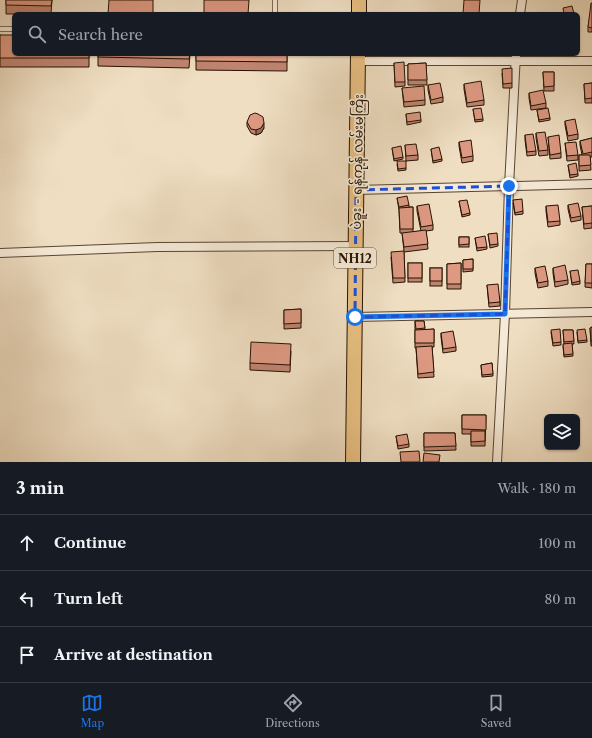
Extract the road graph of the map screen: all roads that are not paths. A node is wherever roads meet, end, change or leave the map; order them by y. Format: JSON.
{"nodes":[{"id":1,"x":275,"y":0,"type":"edge"},
{"id":2,"x":359,"y":0,"type":"edge"},
{"id":3,"x":522,"y":0,"type":"edge"},
{"id":4,"x":275,"y":12,"type":"edge"},
{"id":5,"x":358,"y":12,"type":"edge"},
{"id":6,"x":520,"y":12,"type":"edge"},
{"id":7,"x":0,"y":29,"type":"edge"},
{"id":8,"x":12,"y":29,"type":"edge"},
{"id":9,"x":358,"y":58,"type":"edge"},
{"id":10,"x":516,"y":58,"type":"edge"},
{"id":11,"x":592,"y":61,"type":"edge"},
{"id":12,"x":592,"y":184,"type":"edge"},
{"id":13,"x":509,"y":186,"type":"junction"},
{"id":14,"x":356,"y":190,"type":"junction"},
{"id":15,"x":356,"y":246,"type":"junction"},
{"id":16,"x":0,"y":252,"type":"edge"},
{"id":17,"x":592,"y":312,"type":"edge"},
{"id":18,"x":505,"y":314,"type":"junction"},
{"id":19,"x":355,"y":317,"type":"junction"},
{"id":20,"x":353,"y":462,"type":"edge"},
{"id":21,"x":498,"y":462,"type":"edge"}],
"edges":[{"from":1,"to":4,"type":"lane"},
{"from":2,"to":5,"type":"highway"},
{"from":3,"to":6,"type":"street"},
{"from":7,"to":8,"type":"lane"},
{"from":9,"to":10,"type":"street"},
{"from":9,"to":14,"type":"highway","name":"ပဲခူး - ရန်ကုန် လမ်းမကြီး","number":"NH12"},
{"from":10,"to":11,"type":"street"},
{"from":10,"to":13,"type":"street"},
{"from":12,"to":13,"type":"street"},
{"from":13,"to":14,"type":"street"},
{"from":13,"to":18,"type":"street"},
{"from":14,"to":15,"type":"highway","name":"ပဲခူး - ရန်ကုန် လမ်းမကြီး","number":"NH12"},
{"from":15,"to":16,"type":"street"},
{"from":15,"to":19,"type":"highway","name":"ပဲခူး - ရန်ကုန် လမ်းမကြီး","number":"NH12"},
{"from":17,"to":18,"type":"street"},
{"from":18,"to":19,"type":"street"},
{"from":18,"to":21,"type":"street"},
{"from":19,"to":20,"type":"highway","name":"ပဲခူး - ရန်ကုန် လမ်းမကြီး","number":"NH12"}]}
